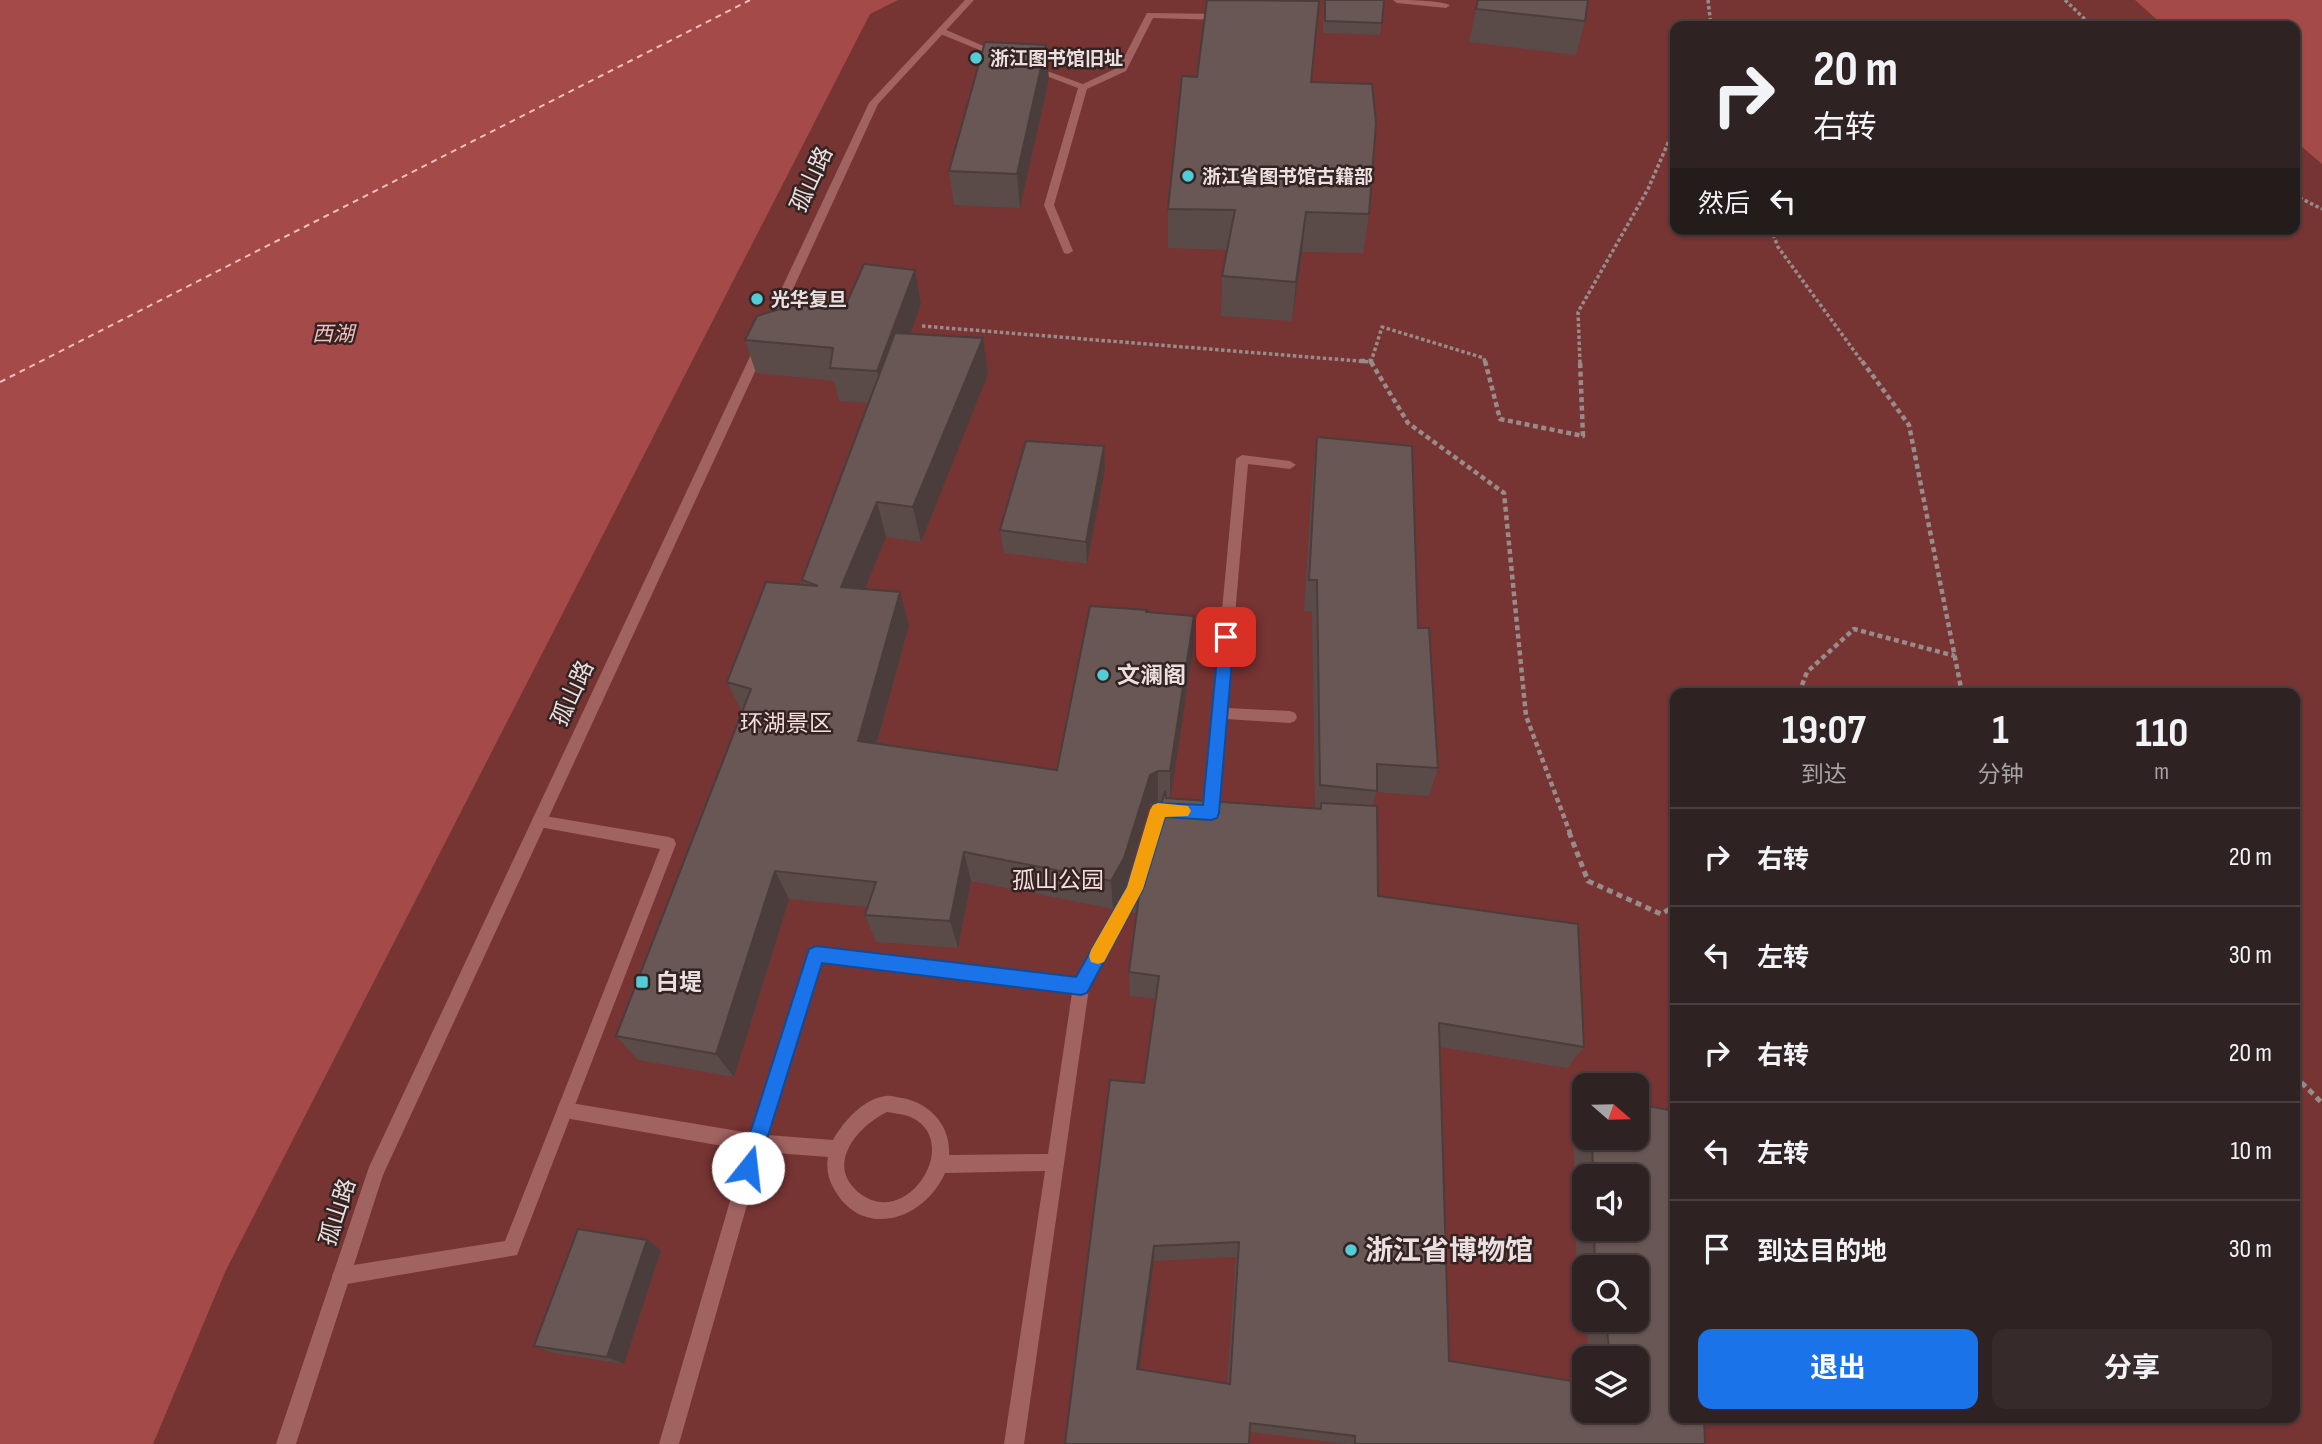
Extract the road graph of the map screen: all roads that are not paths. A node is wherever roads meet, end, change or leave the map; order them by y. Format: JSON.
{"nodes":[{"id":1,"x":970,"y":0,"type":"edge"},
{"id":2,"x":1397,"y":0,"type":"edge"},
{"id":3,"x":1446,"y":5,"type":"dead end"},
{"id":4,"x":1228,"y":17,"type":"edge"},
{"id":5,"x":942,"y":31,"type":"junction"},
{"id":6,"x":1083,"y":87,"type":"junction"},
{"id":7,"x":1068,"y":251,"type":"dead end"},
{"id":8,"x":1290,"y":465,"type":"dead end"},
{"id":9,"x":1220,"y":713,"type":"junction"},
{"id":10,"x":1290,"y":717,"type":"dead end"},
{"id":11,"x":539,"y":821,"type":"junction"},
{"id":12,"x":1081,"y":986,"type":"junction"},
{"id":13,"x":565,"y":1111,"type":"junction"},
{"id":14,"x":756,"y":1143,"type":"junction"},
{"id":15,"x":838,"y":1149,"type":"junction"},
{"id":16,"x":1055,"y":1162,"type":"junction"},
{"id":17,"x":940,"y":1164,"type":"junction"},
{"id":18,"x":341,"y":1276,"type":"junction"},
{"id":19,"x":286,"y":1444,"type":"edge"},
{"id":20,"x":669,"y":1444,"type":"edge"},
{"id":21,"x":1014,"y":1444,"type":"edge"}],
"edges":[{"from":1,"to":5,"type":"street","name":"孤山路"},
{"from":2,"to":3,"type":"street"},
{"from":4,"to":6,"type":"street"},
{"from":5,"to":6,"type":"street"},
{"from":5,"to":11,"type":"street","name":"孤山路"},
{"from":6,"to":7,"type":"street"},
{"from":8,"to":9,"type":"street"},
{"from":9,"to":10,"type":"street"},
{"from":9,"to":12,"type":"street"},
{"from":11,"to":13,"type":"street"},
{"from":11,"to":18,"type":"street","name":"孤山路"},
{"from":12,"to":14,"type":"street"},
{"from":12,"to":16,"type":"street"},
{"from":13,"to":14,"type":"street"},
{"from":13,"to":18,"type":"street"},
{"from":14,"to":15,"type":"street"},
{"from":14,"to":20,"type":"street"},
{"from":15,"to":17,"type":"street"},
{"from":15,"to":17,"type":"street"},
{"from":16,"to":17,"type":"street"},
{"from":16,"to":21,"type":"street"},
{"from":18,"to":19,"type":"street","name":"孤山路"}]}
